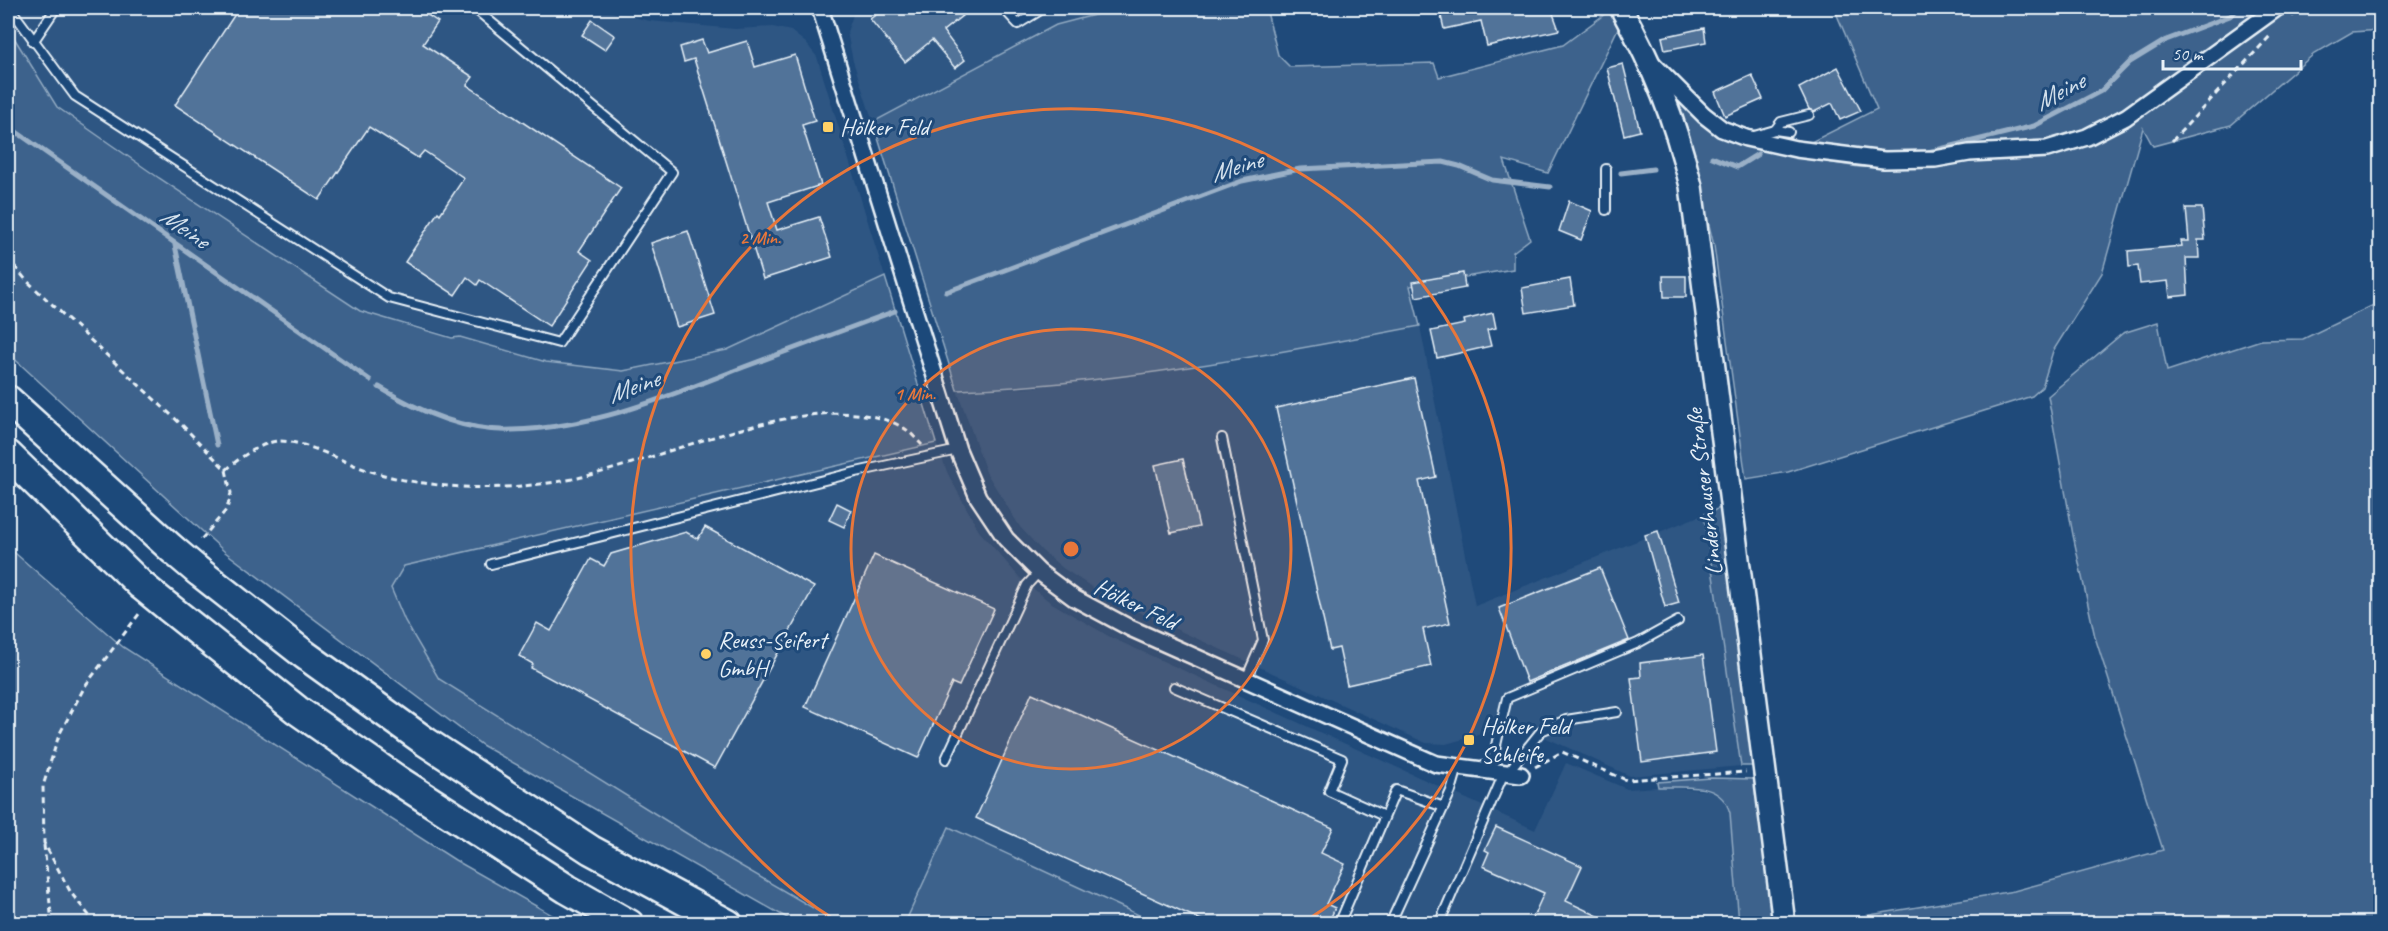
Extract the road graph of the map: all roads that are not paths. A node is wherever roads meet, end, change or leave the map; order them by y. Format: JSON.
{"nodes":[{"id":1,"x":10,"y":8,"type":"edge"},
{"id":2,"x":56,"y":8,"type":"edge"},
{"id":3,"x":474,"y":8,"type":"edge"},
{"id":4,"x":820,"y":8,"type":"edge"},
{"id":5,"x":1004,"y":8,"type":"edge"},
{"id":6,"x":1044,"y":8,"type":"edge"},
{"id":7,"x":1621,"y":8,"type":"edge"},
{"id":8,"x":2277,"y":8,"type":"edge"},
{"id":9,"x":33,"y":42,"type":"junction"},
{"id":10,"x":1650,"y":61,"type":"junction"},
{"id":11,"x":1809,"y":115,"type":"dead end"},
{"id":12,"x":1775,"y":130,"type":"junction"},
{"id":13,"x":1789,"y":132,"type":"dead end"},
{"id":14,"x":1746,"y":138,"type":"junction"},
{"id":15,"x":1606,"y":169,"type":"dead end"},
{"id":16,"x":1606,"y":210,"type":"dead end"},
{"id":17,"x":8,"y":400,"type":"edge"},
{"id":18,"x":1222,"y":438,"type":"dead end"},
{"id":19,"x":958,"y":450,"type":"junction"},
{"id":20,"x":8,"y":455,"type":"edge"},
{"id":21,"x":491,"y":564,"type":"dead end"},
{"id":22,"x":1039,"y":572,"type":"junction"},
{"id":23,"x":1678,"y":621,"type":"dead end"},
{"id":24,"x":1246,"y":679,"type":"junction"},
{"id":25,"x":1174,"y":687,"type":"dead end"},
{"id":26,"x":1617,"y":712,"type":"dead end"},
{"id":27,"x":946,"y":759,"type":"dead end"},
{"id":28,"x":1458,"y":767,"type":"junction"},
{"id":29,"x":1505,"y":773,"type":"junction"},
{"id":30,"x":1444,"y":807,"type":"junction"},
{"id":31,"x":1384,"y":816,"type":"junction"},
{"id":32,"x":629,"y":924,"type":"edge"},
{"id":33,"x":728,"y":924,"type":"edge"},
{"id":34,"x":1340,"y":924,"type":"edge"},
{"id":35,"x":1390,"y":924,"type":"edge"},
{"id":36,"x":1439,"y":924,"type":"edge"},
{"id":37,"x":1784,"y":924,"type":"edge"}],
"edges":[{"from":1,"to":9,"type":"lane"},
{"from":2,"to":9,"type":"lane"},
{"from":3,"to":9,"type":"lane"},
{"from":4,"to":19,"type":"street","name":"Hölker Feld"},
{"from":5,"to":6,"type":"lane"},
{"from":7,"to":10,"type":"main road","name":"Linderhauser Straße"},
{"from":8,"to":14,"type":"street","name":"Linderhauser Straße"},
{"from":10,"to":14,"type":"street","name":"Linderhauser Straße"},
{"from":10,"to":37,"type":"main road","name":"Linderhauser Straße"},
{"from":11,"to":12,"type":"lane"},
{"from":12,"to":13,"type":"lane"},
{"from":12,"to":14,"type":"lane"},
{"from":15,"to":16,"type":"lane"},
{"from":17,"to":33,"type":"highway","bridge":true},
{"from":18,"to":24,"type":"lane"},
{"from":19,"to":21,"type":"lane"},
{"from":19,"to":22,"type":"street","name":"Hölker Feld"},
{"from":20,"to":32,"type":"highway","bridge":true},
{"from":22,"to":24,"type":"street","name":"Hölker Feld"},
{"from":22,"to":27,"type":"lane"},
{"from":23,"to":29,"type":"lane"},
{"from":24,"to":28,"type":"street","name":"Hölker Feld"},
{"from":25,"to":31,"type":"lane"},
{"from":26,"to":29,"type":"lane"},
{"from":28,"to":29,"type":"street","name":"Hölker Feld"},
{"from":28,"to":30,"type":"lane"},
{"from":29,"to":36,"type":"lane"},
{"from":30,"to":31,"type":"lane"},
{"from":30,"to":35,"type":"lane"},
{"from":31,"to":34,"type":"lane"}]}
